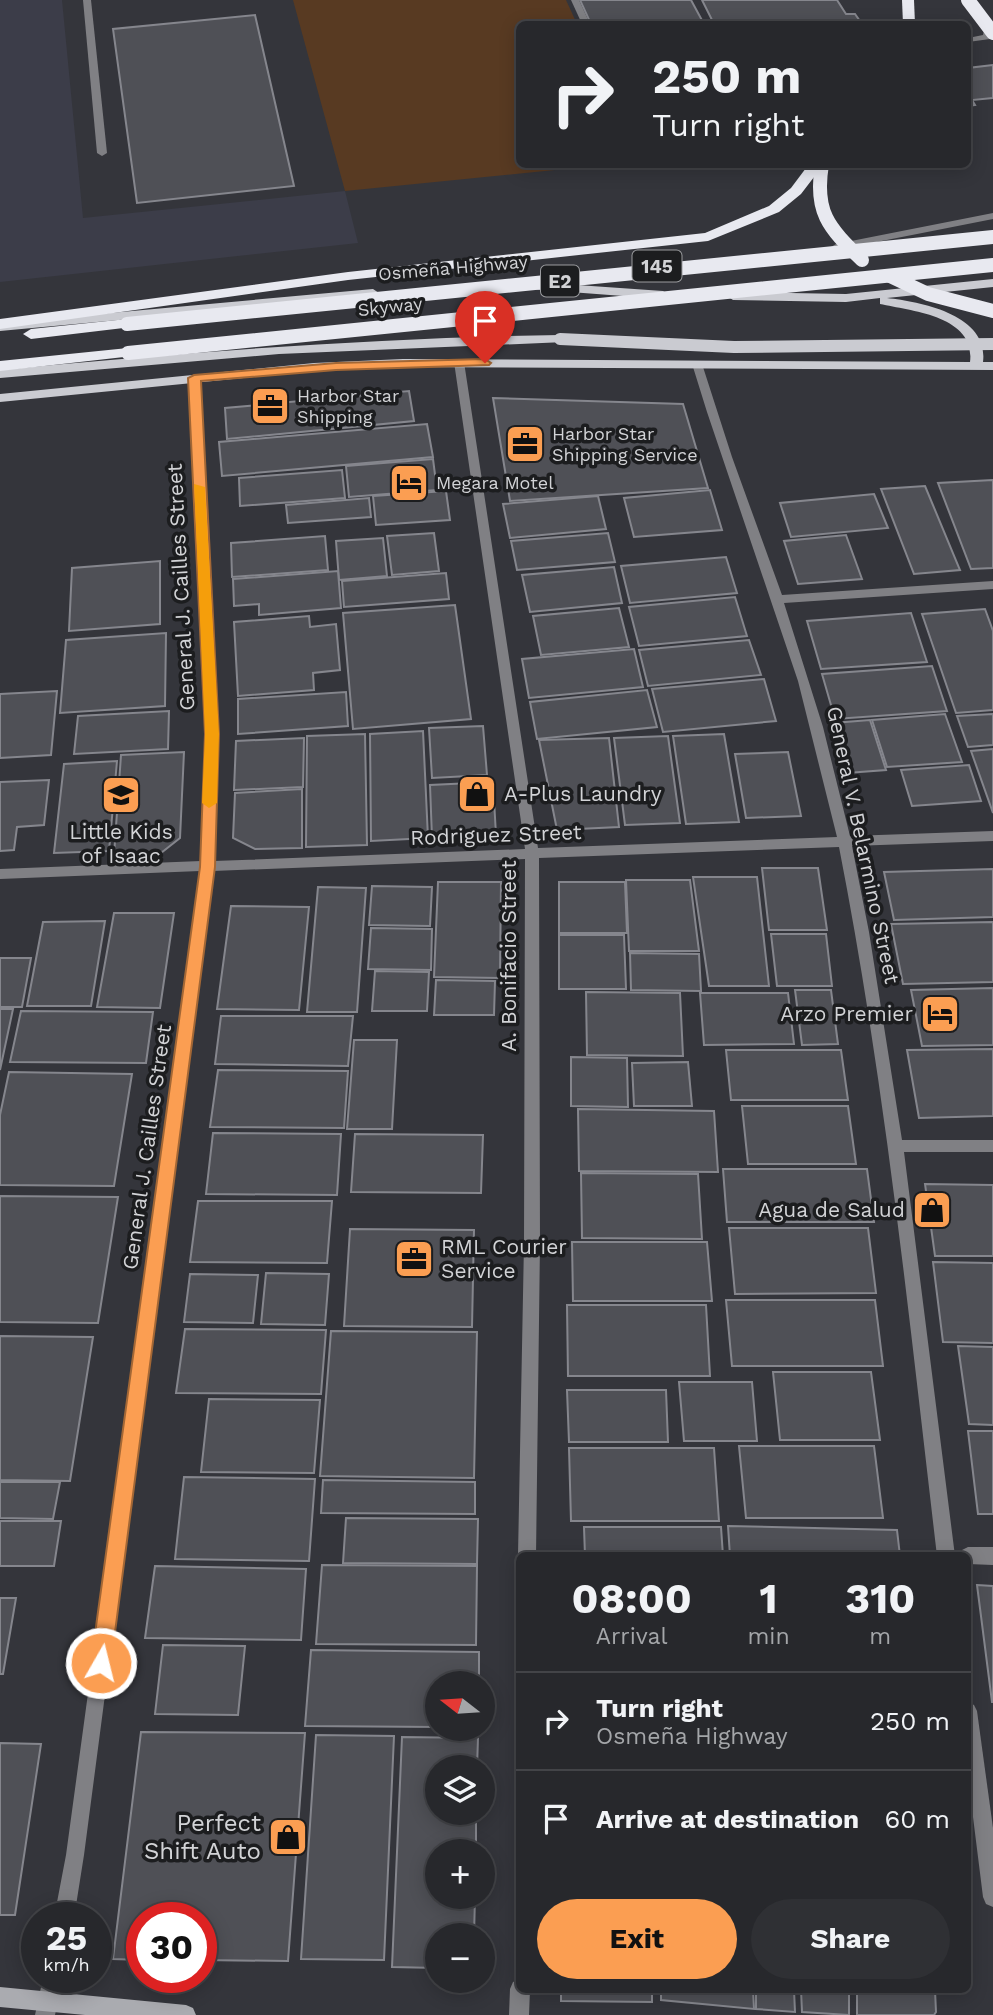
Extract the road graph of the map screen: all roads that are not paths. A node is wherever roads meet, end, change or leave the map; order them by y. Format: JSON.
{"nodes":[{"id":1,"x":87,"y":0,"type":"edge"},
{"id":2,"x":575,"y":0,"type":"edge"},
{"id":3,"x":908,"y":0,"type":"edge"},
{"id":4,"x":969,"y":0,"type":"edge"},
{"id":5,"x":585,"y":21,"type":"edge"},
{"id":6,"x":909,"y":21,"type":"edge"},
{"id":7,"x":993,"y":33,"type":"edge"},
{"id":8,"x":971,"y":40,"type":"edge"},
{"id":9,"x":102,"y":153,"type":"dead end"},
{"id":10,"x":815,"y":168,"type":"edge"},
{"id":11,"x":819,"y":168,"type":"edge"},
{"id":12,"x":993,"y":216,"type":"edge"},
{"id":13,"x":993,"y":231,"type":"edge"},
{"id":14,"x":993,"y":237,"type":"edge"},
{"id":15,"x":829,"y":248,"type":"junction"},
{"id":16,"x":993,"y":265,"type":"edge"},
{"id":17,"x":485,"y":283,"type":"junction"},
{"id":18,"x":993,"y":283,"type":"edge"},
{"id":19,"x":846,"y":298,"type":"junction"},
{"id":20,"x":993,"y":311,"type":"edge"},
{"id":21,"x":0,"y":326,"type":"edge"},
{"id":22,"x":0,"y":337,"type":"edge"},
{"id":23,"x":993,"y":344,"type":"edge"},
{"id":24,"x":459,"y":362,"type":"junction"},
{"id":25,"x":0,"y":366,"type":"edge"},
{"id":26,"x":698,"y":366,"type":"junction"},
{"id":27,"x":976,"y":366,"type":"junction"},
{"id":28,"x":993,"y":366,"type":"edge"},
{"id":29,"x":0,"y":374,"type":"edge"},
{"id":30,"x":194,"y":378,"type":"junction"},
{"id":31,"x":0,"y":398,"type":"edge"},
{"id":32,"x":993,"y":585,"type":"edge"},
{"id":33,"x":778,"y":599,"type":"junction"},
{"id":34,"x":993,"y":836,"type":"edge"},
{"id":35,"x":842,"y":843,"type":"junction"},
{"id":36,"x":532,"y":854,"type":"junction"},
{"id":37,"x":208,"y":867,"type":"junction"},
{"id":38,"x":0,"y":874,"type":"edge"},
{"id":39,"x":895,"y":1146,"type":"junction"},
{"id":40,"x":993,"y":1146,"type":"edge"},
{"id":41,"x":527,"y":1552,"type":"edge"},
{"id":42,"x":946,"y":1552,"type":"edge"},
{"id":43,"x":971,"y":1556,"type":"edge"},
{"id":44,"x":993,"y":1556,"type":"edge"},
{"id":45,"x":971,"y":1733,"type":"edge"},
{"id":46,"x":993,"y":1897,"type":"edge"},
{"id":47,"x":67,"y":1902,"type":"edge"},
{"id":48,"x":520,"y":1993,"type":"edge"},
{"id":49,"x":0,"y":1997,"type":"edge"},
{"id":50,"x":46,"y":2008,"type":"edge"},
{"id":51,"x":186,"y":2015,"type":"edge"},
{"id":52,"x":519,"y":2015,"type":"edge"}],
"edges":[{"from":1,"to":9,"type":"street"},
{"from":2,"to":5,"type":"street"},
{"from":3,"to":6,"type":"highway"},
{"from":4,"to":7,"type":"highway","bridge":true},
{"from":4,"to":8,"type":"street"},
{"from":10,"to":21,"type":"highway"},
{"from":11,"to":20,"type":"highway","bridge":true},
{"from":12,"to":15,"type":"street"},
{"from":13,"to":15,"type":"main road","name":"Osmeña Highway","number":"145"},
{"from":14,"to":22,"type":"highway","name":"Skyway","number":"E2","bridge":true},
{"from":15,"to":17,"type":"main road","name":"Osmeña Highway","number":"145"},
{"from":16,"to":25,"type":"highway","name":"Skyway","number":"E2","bridge":true},
{"from":17,"to":19,"type":"main road"},
{"from":17,"to":21,"type":"main road","name":"Osmeña Highway","number":"145"},
{"from":18,"to":19,"type":"main road"},
{"from":19,"to":27,"type":"main road"},
{"from":23,"to":29,"type":"main road","bridge":true},
{"from":24,"to":26,"type":"main road"},
{"from":24,"to":30,"type":"main road"},
{"from":24,"to":36,"type":"street","name":"A. Bonifacio Street"},
{"from":26,"to":27,"type":"main road"},
{"from":26,"to":33,"type":"street","name":"General V. Belarmino Street"},
{"from":27,"to":28,"type":"main road"},
{"from":30,"to":31,"type":"main road"},
{"from":30,"to":37,"type":"street","name":"General J. Cailles Street"},
{"from":32,"to":33,"type":"street"},
{"from":33,"to":35,"type":"street","name":"General V. Belarmino Street"},
{"from":34,"to":35,"type":"street","name":"Rodriguez Street"},
{"from":35,"to":36,"type":"street","name":"Rodriguez Street"},
{"from":35,"to":39,"type":"street","name":"General V. Belarmino Street"},
{"from":36,"to":37,"type":"street","name":"Rodriguez Street"},
{"from":36,"to":41,"type":"street","name":"A. Bonifacio Street"},
{"from":37,"to":38,"type":"street","name":"Rodriguez Street"},
{"from":37,"to":47,"type":"street","name":"General J. Cailles Street"},
{"from":39,"to":40,"type":"street"},
{"from":39,"to":42,"type":"street","name":"General V. Belarmino Street"},
{"from":43,"to":44,"type":"street"},
{"from":45,"to":46,"type":"street"},
{"from":48,"to":52,"type":"street"},
{"from":49,"to":50,"type":"street"},
{"from":50,"to":51,"type":"street"}]}
